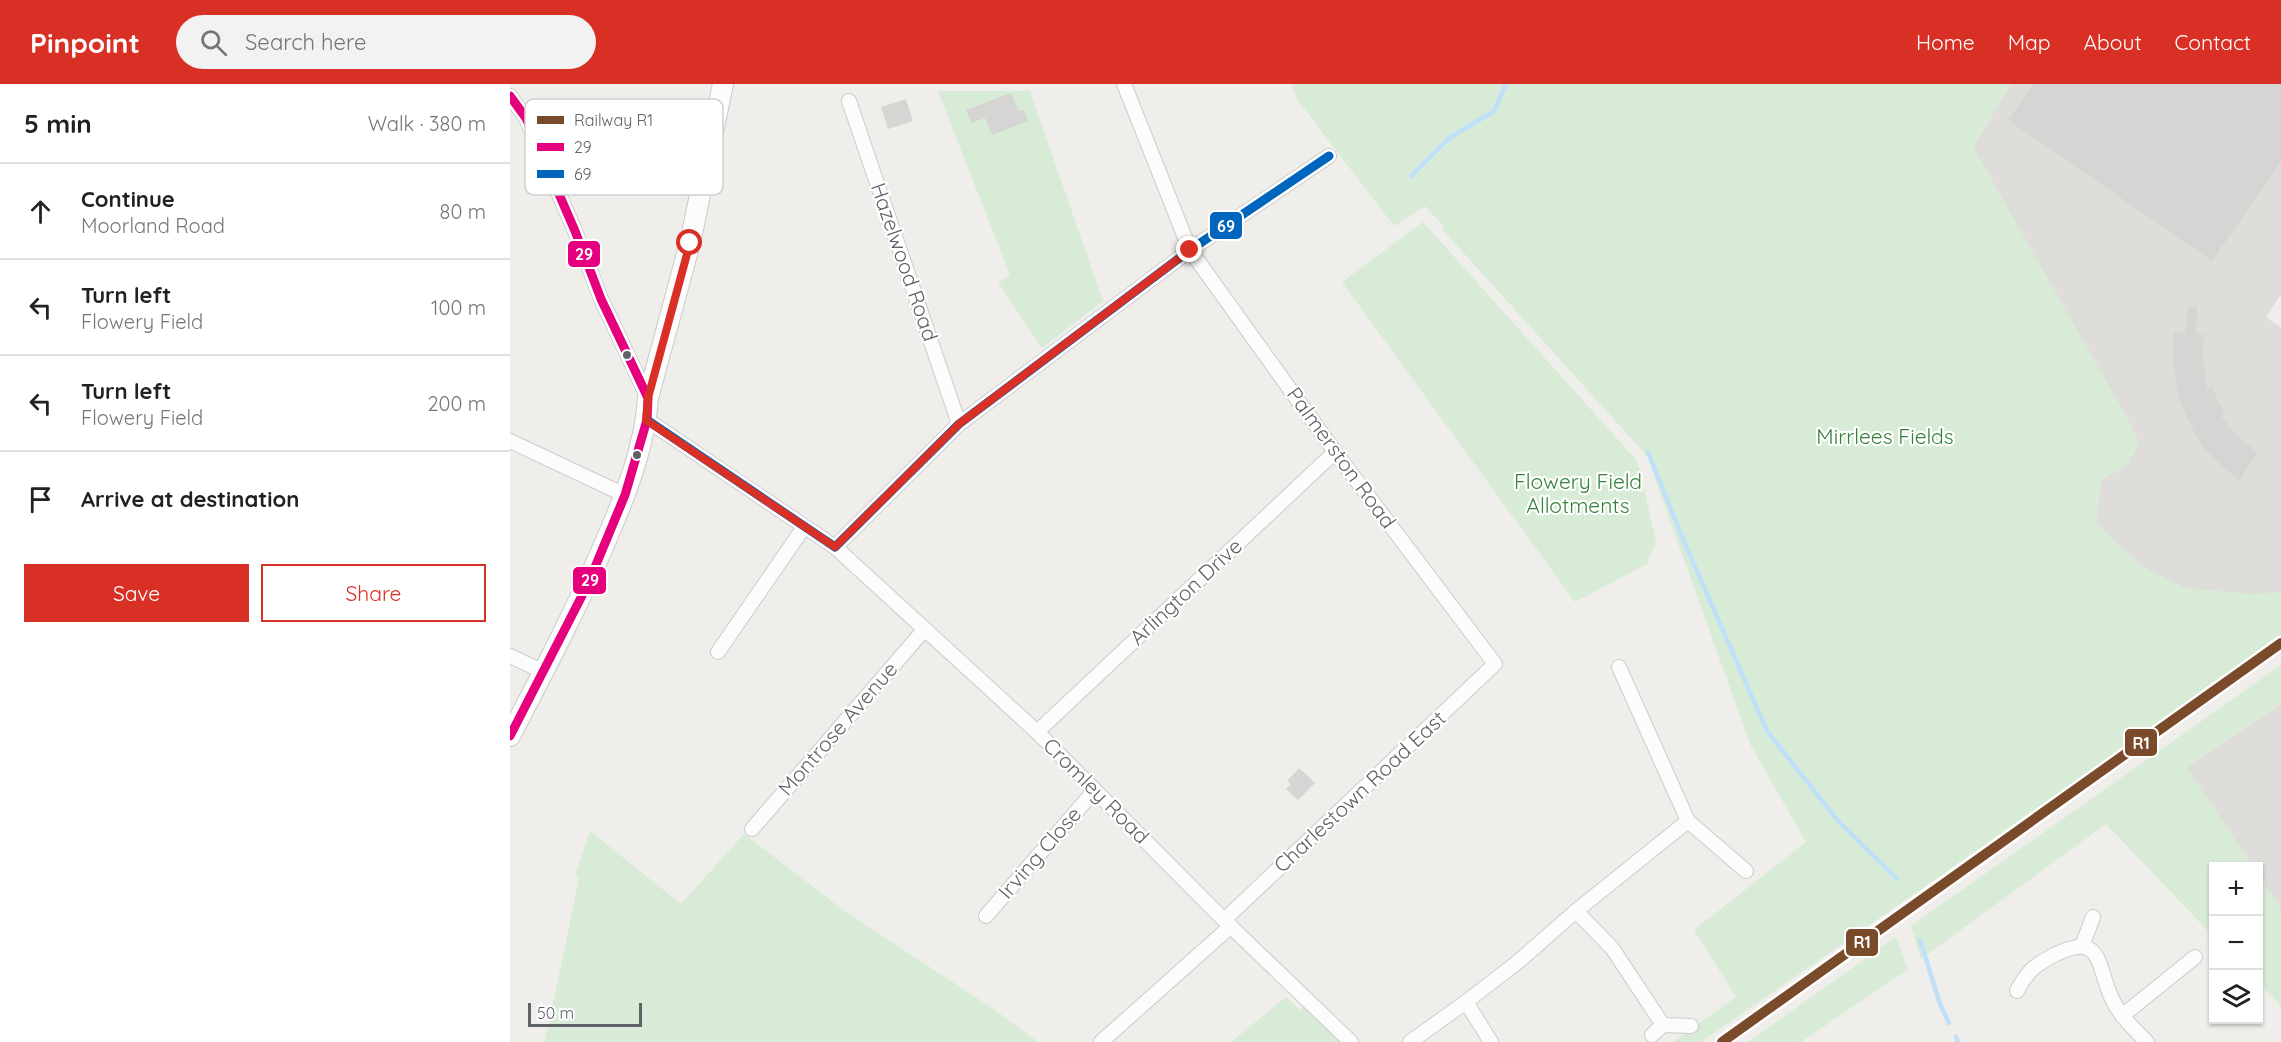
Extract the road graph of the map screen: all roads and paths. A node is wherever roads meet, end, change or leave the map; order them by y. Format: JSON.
{"nodes":[{"id":1,"x":723,"y":84,"type":"edge"},
{"id":2,"x":1124,"y":84,"type":"edge"},
{"id":3,"x":510,"y":96,"type":"edge"},
{"id":4,"x":720,"y":99,"type":"edge"},
{"id":5,"x":849,"y":100,"type":"dead end"},
{"id":6,"x":525,"y":117,"type":"edge"},
{"id":7,"x":1329,"y":156,"type":"dead end"},
{"id":8,"x":559,"y":195,"type":"edge"},
{"id":9,"x":700,"y":195,"type":"edge"},
{"id":10,"x":1190,"y":250,"type":"junction"},
{"id":11,"x":648,"y":398,"type":"junction"},
{"id":12,"x":646,"y":420,"type":"junction"},
{"id":13,"x":959,"y":424,"type":"junction"},
{"id":14,"x":510,"y":441,"type":"edge"},
{"id":15,"x":1335,"y":452,"type":"junction"},
{"id":16,"x":625,"y":495,"type":"junction"},
{"id":17,"x":804,"y":527,"type":"junction"},
{"id":18,"x":835,"y":547,"type":"junction"},
{"id":19,"x":924,"y":630,"type":"junction"},
{"id":20,"x":718,"y":652,"type":"dead end"},
{"id":21,"x":510,"y":656,"type":"edge"},
{"id":22,"x":1495,"y":664,"type":"joint"},
{"id":23,"x":1619,"y":667,"type":"dead end"},
{"id":24,"x":544,"y":672,"type":"junction"},
{"id":25,"x":1037,"y":732,"type":"junction"},
{"id":26,"x":510,"y":736,"type":"edge"},
{"id":27,"x":1094,"y":791,"type":"junction"},
{"id":28,"x":1688,"y":821,"type":"junction"},
{"id":29,"x":752,"y":828,"type":"dead end"},
{"id":30,"x":1746,"y":871,"type":"dead end"},
{"id":31,"x":1576,"y":911,"type":"junction"},
{"id":32,"x":986,"y":916,"type":"dead end"},
{"id":33,"x":2093,"y":917,"type":"dead end"},
{"id":34,"x":1228,"y":923,"type":"junction"},
{"id":35,"x":2082,"y":946,"type":"junction"},
{"id":36,"x":2195,"y":957,"type":"dead end"},
{"id":37,"x":2017,"y":991,"type":"dead end"},
{"id":38,"x":1466,"y":1002,"type":"junction"},
{"id":39,"x":2122,"y":1016,"type":"junction"},
{"id":40,"x":1663,"y":1025,"type":"junction"},
{"id":41,"x":1691,"y":1026,"type":"dead end"},
{"id":42,"x":1652,"y":1035,"type":"dead end"},
{"id":43,"x":1101,"y":1042,"type":"edge"},
{"id":44,"x":1351,"y":1042,"type":"edge"},
{"id":45,"x":1410,"y":1042,"type":"edge"},
{"id":46,"x":1491,"y":1042,"type":"edge"},
{"id":47,"x":2147,"y":1042,"type":"edge"}],
"edges":[{"from":1,"to":4,"type":"street"},
{"from":2,"to":10,"type":"street","name":"Palmerston Road"},
{"from":3,"to":6,"type":"street"},
{"from":5,"to":13,"type":"street","name":"Hazelwood Road"},
{"from":7,"to":10,"type":"street"},
{"from":8,"to":11,"type":"street"},
{"from":9,"to":11,"type":"street"},
{"from":10,"to":13,"type":"street"},
{"from":10,"to":15,"type":"street","name":"Palmerston Road"},
{"from":11,"to":12,"type":"street"},
{"from":12,"to":16,"type":"street"},
{"from":12,"to":17,"type":"street","name":"Cromley Road"},
{"from":13,"to":18,"type":"street"},
{"from":14,"to":16,"type":"street"},
{"from":15,"to":22,"type":"street","name":"Palmerston Road"},
{"from":15,"to":25,"type":"street","name":"Arlington Drive"},
{"from":16,"to":24,"type":"street"},
{"from":17,"to":18,"type":"street","name":"Cromley Road"},
{"from":17,"to":20,"type":"street"},
{"from":18,"to":19,"type":"street","name":"Cromley Road"},
{"from":19,"to":25,"type":"street","name":"Cromley Road"},
{"from":19,"to":29,"type":"street","name":"Montrose Avenue"},
{"from":21,"to":24,"type":"street"},
{"from":22,"to":34,"type":"street","name":"Charlestown Road East"},
{"from":23,"to":28,"type":"street"},
{"from":24,"to":26,"type":"street"},
{"from":25,"to":27,"type":"street","name":"Cromley Road"},
{"from":27,"to":32,"type":"street","name":"Irving Close"},
{"from":27,"to":34,"type":"street","name":"Cromley Road"},
{"from":28,"to":30,"type":"street"},
{"from":28,"to":31,"type":"street"},
{"from":31,"to":38,"type":"street"},
{"from":31,"to":40,"type":"street"},
{"from":33,"to":35,"type":"street"},
{"from":34,"to":43,"type":"street","name":"Charlestown Road East"},
{"from":34,"to":44,"type":"street","name":"Cromley Road"},
{"from":35,"to":37,"type":"street"},
{"from":35,"to":39,"type":"street"},
{"from":36,"to":39,"type":"street"},
{"from":38,"to":45,"type":"street"},
{"from":38,"to":46,"type":"street"},
{"from":39,"to":47,"type":"street"},
{"from":40,"to":41,"type":"street"},
{"from":40,"to":42,"type":"street"}]}
